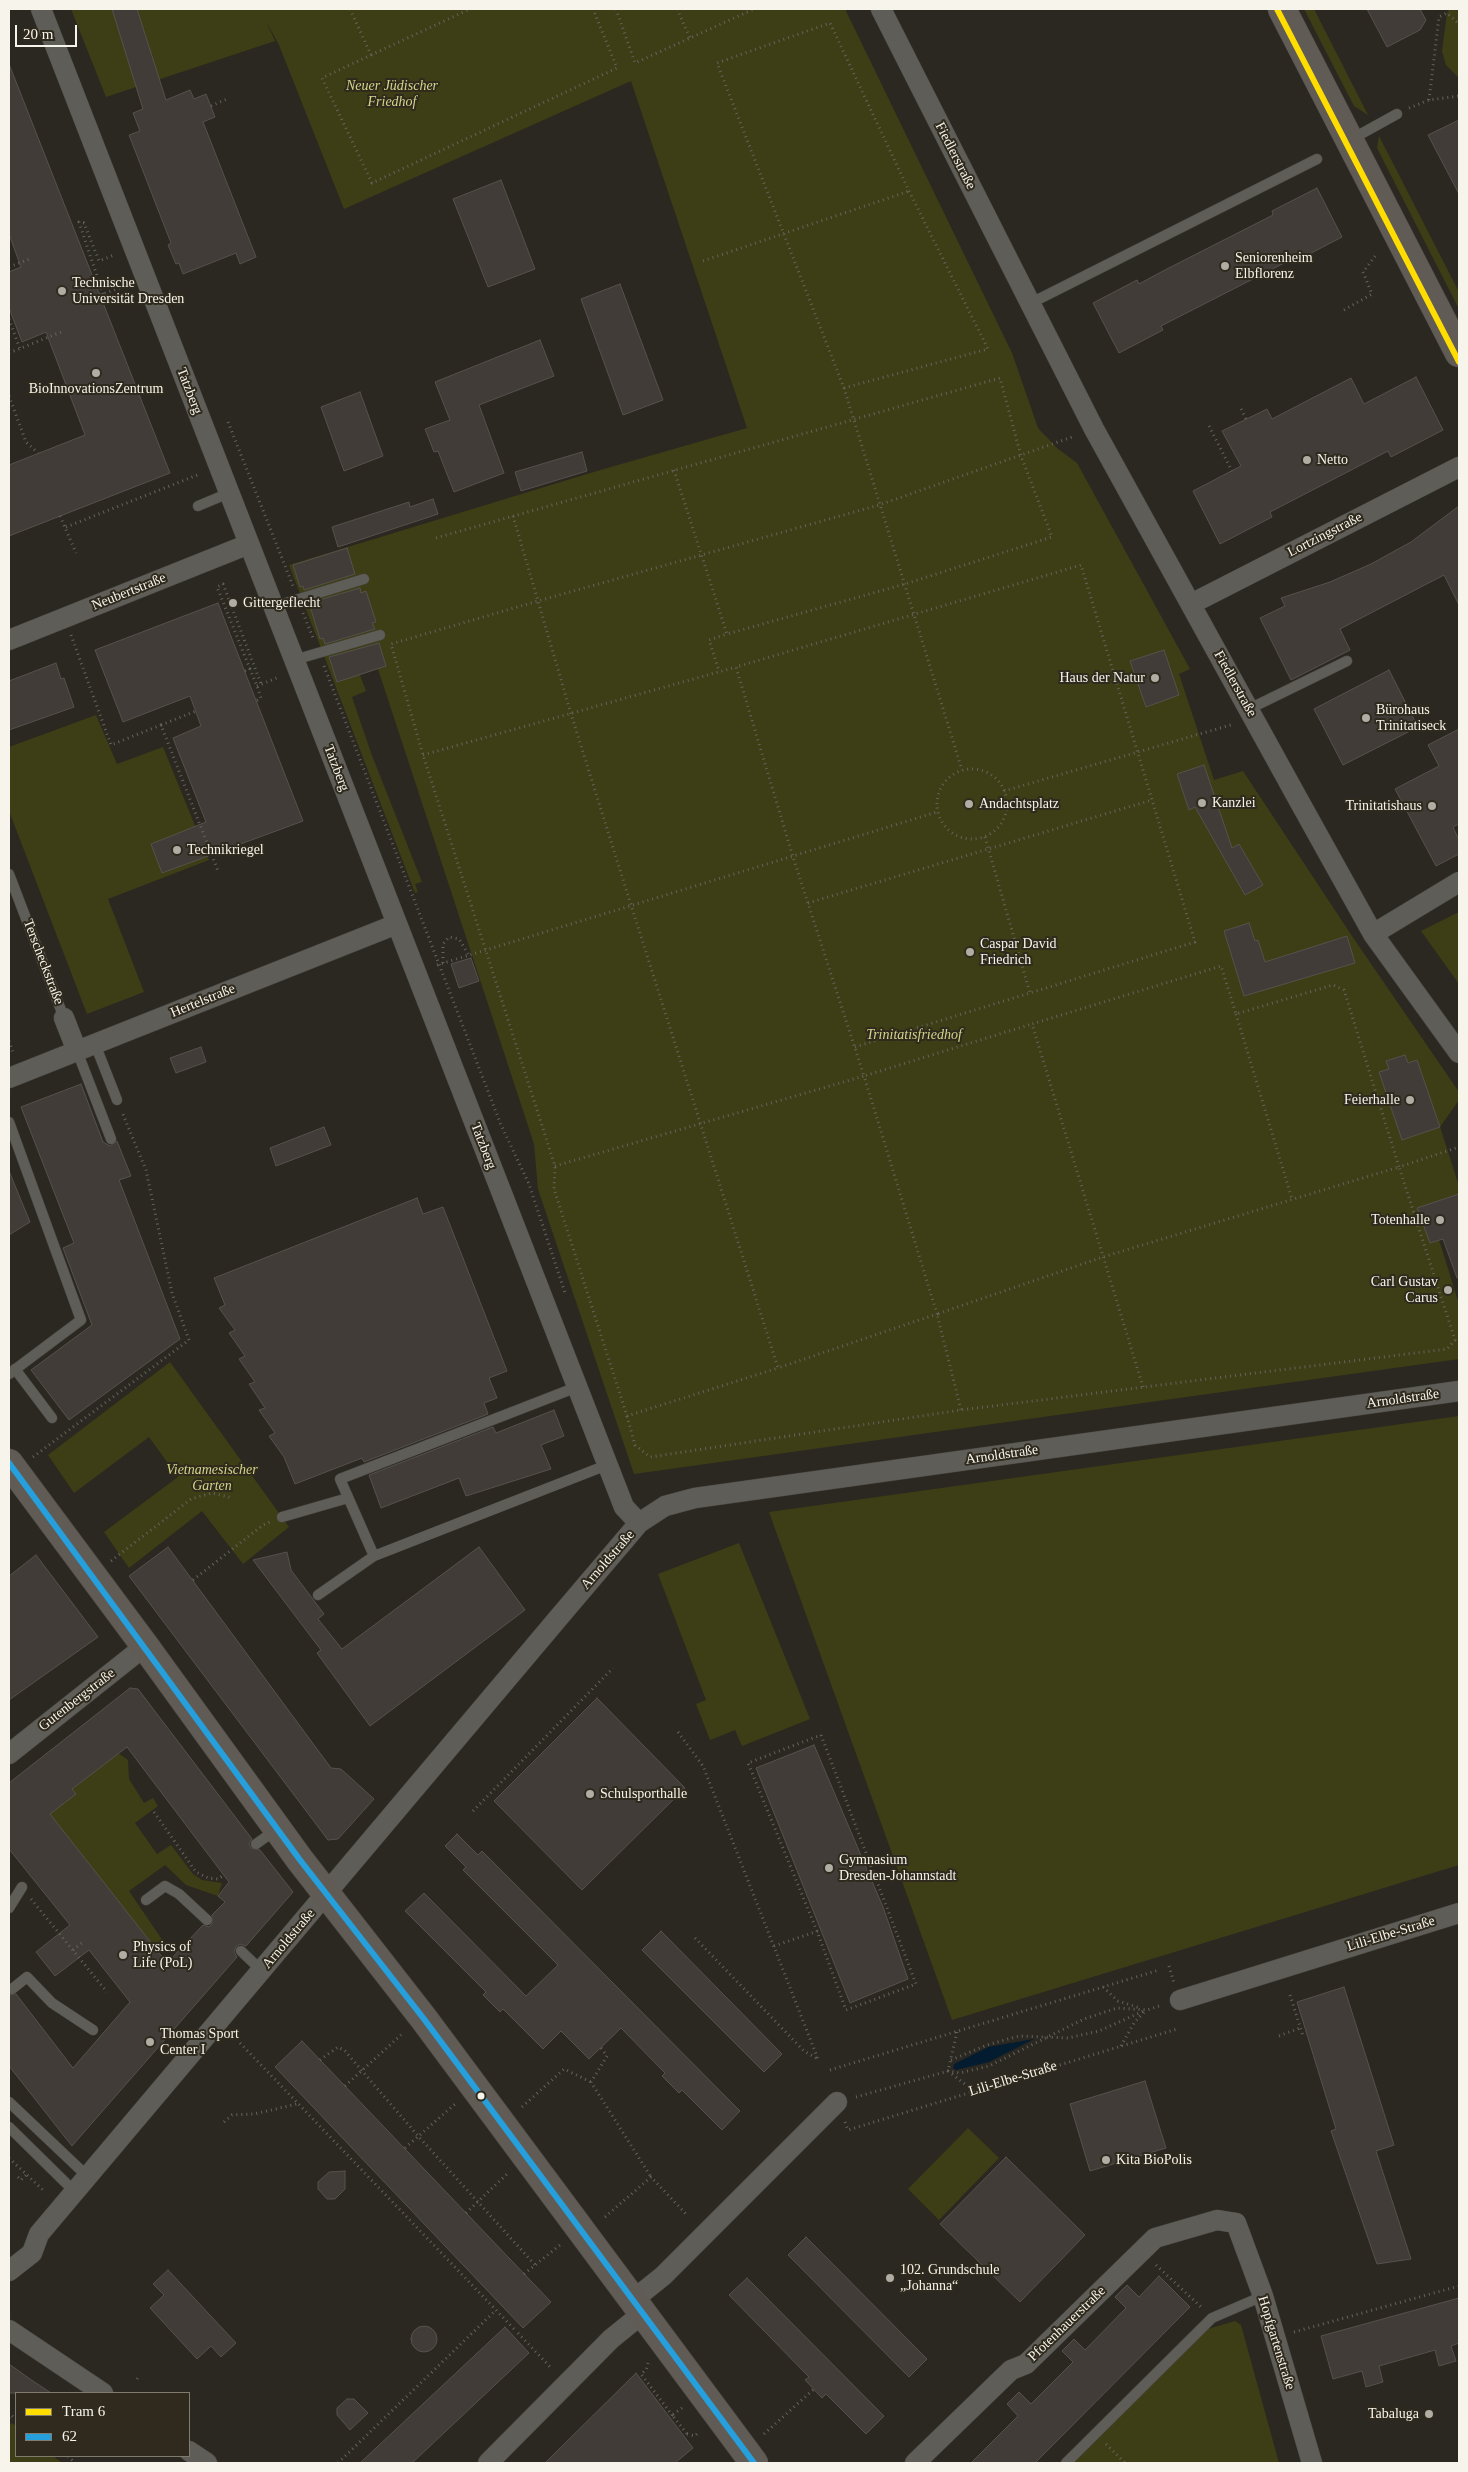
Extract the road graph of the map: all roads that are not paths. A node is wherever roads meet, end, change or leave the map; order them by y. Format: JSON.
{"nodes":[{"id":1,"x":41,"y":9,"type":"edge"},
{"id":2,"x":881,"y":9,"type":"edge"},
{"id":3,"x":1282,"y":9,"type":"edge"},
{"id":4,"x":1397,"y":114,"type":"road end"},
{"id":5,"x":1350,"y":140,"type":"junction"},
{"id":6,"x":1317,"y":159,"type":"dead end"},
{"id":7,"x":1029,"y":304,"type":"junction"},
{"id":8,"x":1459,"y":352,"type":"edge"},
{"id":9,"x":1459,"y":466,"type":"edge"},
{"id":10,"x":229,"y":493,"type":"junction"},
{"id":11,"x":198,"y":506,"type":"dead end"},
{"id":12,"x":249,"y":544,"type":"junction"},
{"id":13,"x":364,"y":579,"type":"dead end"},
{"id":14,"x":1191,"y":604,"type":"junction"},
{"id":15,"x":273,"y":607,"type":"junction"},
{"id":16,"x":380,"y":635,"type":"dead end"},
{"id":17,"x":9,"y":640,"type":"edge"},
{"id":18,"x":294,"y":660,"type":"junction"},
{"id":19,"x":1347,"y":661,"type":"dead end"},
{"id":20,"x":1251,"y":713,"type":"junction"},
{"id":21,"x":9,"y":874,"type":"edge"},
{"id":22,"x":1459,"y":882,"type":"edge"},
{"id":23,"x":397,"y":924,"type":"junction"},
{"id":24,"x":1373,"y":934,"type":"junction"},
{"id":25,"x":64,"y":1018,"type":"joint"},
{"id":26,"x":95,"y":1044,"type":"junction"},
{"id":27,"x":76,"y":1051,"type":"junction"},
{"id":28,"x":1459,"y":1054,"type":"edge"},
{"id":29,"x":9,"y":1078,"type":"edge"},
{"id":30,"x":117,"y":1100,"type":"road end"},
{"id":31,"x":9,"y":1122,"type":"edge"},
{"id":32,"x":111,"y":1139,"type":"dead end"},
{"id":33,"x":12,"y":1372,"type":"edge"},
{"id":34,"x":577,"y":1387,"type":"junction"},
{"id":35,"x":1459,"y":1391,"type":"edge"},
{"id":36,"x":52,"y":1418,"type":"dead end"},
{"id":37,"x":607,"y":1465,"type":"junction"},
{"id":38,"x":11,"y":1467,"type":"edge"},
{"id":39,"x":348,"y":1498,"type":"junction"},
{"id":40,"x":282,"y":1517,"type":"road end"},
{"id":41,"x":639,"y":1524,"type":"junction"},
{"id":42,"x":374,"y":1556,"type":"junction"},
{"id":43,"x":318,"y":1595,"type":"dead end"},
{"id":44,"x":145,"y":1646,"type":"junction"},
{"id":45,"x":9,"y":1754,"type":"edge"},
{"id":46,"x":277,"y":1829,"type":"junction"},
{"id":47,"x":256,"y":1844,"type":"dead end"},
{"id":48,"x":22,"y":1887,"type":"road end"},
{"id":49,"x":327,"y":1893,"type":"junction"},
{"id":50,"x":146,"y":1900,"type":"dead end"},
{"id":51,"x":9,"y":1908,"type":"edge"},
{"id":52,"x":1459,"y":1913,"type":"edge"},
{"id":53,"x":207,"y":1920,"type":"dead end"},
{"id":54,"x":241,"y":1951,"type":"dead end"},
{"id":55,"x":262,"y":1971,"type":"junction"},
{"id":56,"x":12,"y":1989,"type":"dead end"},
{"id":57,"x":1180,"y":2000,"type":"road end"},
{"id":58,"x":94,"y":2030,"type":"dead end"},
{"id":59,"x":9,"y":2102,"type":"edge"},
{"id":60,"x":836,"y":2102,"type":"road end"},
{"id":61,"x":9,"y":2127,"type":"edge"},
{"id":62,"x":81,"y":2184,"type":"junction"},
{"id":63,"x":1236,"y":2223,"type":"joint"},
{"id":64,"x":39,"y":2234,"type":"junction"},
{"id":65,"x":9,"y":2264,"type":"edge"},
{"id":66,"x":9,"y":2271,"type":"edge"},
{"id":67,"x":1262,"y":2296,"type":"junction"},
{"id":68,"x":638,"y":2307,"type":"junction"},
{"id":69,"x":9,"y":2330,"type":"edge"},
{"id":70,"x":101,"y":2392,"type":"edge"},
{"id":71,"x":190,"y":2452,"type":"edge"},
{"id":72,"x":207,"y":2463,"type":"edge"},
{"id":73,"x":488,"y":2463,"type":"edge"},
{"id":74,"x":754,"y":2463,"type":"edge"},
{"id":75,"x":915,"y":2463,"type":"edge"},
{"id":76,"x":1066,"y":2463,"type":"edge"},
{"id":77,"x":1312,"y":2463,"type":"edge"}],
"edges":[{"from":1,"to":10,"type":"street","name":"Tatzberg"},
{"from":2,"to":7,"type":"street","name":"Fiedlerstraße"},
{"from":3,"to":5,"type":"street"},
{"from":4,"to":5,"type":"lane"},
{"from":5,"to":8,"type":"street"},
{"from":6,"to":7,"type":"lane"},
{"from":7,"to":14,"type":"street","name":"Fiedlerstraße"},
{"from":9,"to":14,"type":"street","name":"Lortzingstraße"},
{"from":10,"to":11,"type":"lane"},
{"from":10,"to":12,"type":"street","name":"Tatzberg"},
{"from":12,"to":15,"type":"street","name":"Tatzberg"},
{"from":12,"to":17,"type":"street","name":"Neubertstraße"},
{"from":13,"to":15,"type":"lane"},
{"from":14,"to":20,"type":"street","name":"Fiedlerstraße"},
{"from":15,"to":18,"type":"street","name":"Tatzberg"},
{"from":16,"to":18,"type":"lane"},
{"from":18,"to":23,"type":"street","name":"Tatzberg"},
{"from":19,"to":20,"type":"lane"},
{"from":20,"to":24,"type":"street","name":"Fiedlerstraße"},
{"from":21,"to":25,"type":"lane","name":"Terscheckstraße"},
{"from":22,"to":24,"type":"street"},
{"from":23,"to":26,"type":"street","name":"Hertelstraße"},
{"from":23,"to":34,"type":"street","name":"Tatzberg"},
{"from":24,"to":28,"type":"street","name":"Fiedlerstraße"},
{"from":25,"to":27,"type":"street","name":"Terscheckstraße"},
{"from":26,"to":27,"type":"street","name":"Hertelstraße"},
{"from":26,"to":30,"type":"lane"},
{"from":27,"to":29,"type":"street","name":"Hertelstraße"},
{"from":27,"to":32,"type":"lane"},
{"from":31,"to":33,"type":"lane"},
{"from":33,"to":36,"type":"lane"},
{"from":34,"to":37,"type":"street","name":"Tatzberg"},
{"from":34,"to":39,"type":"lane"},
{"from":35,"to":41,"type":"street","name":"Arnoldstraße"},
{"from":37,"to":41,"type":"street","name":"Tatzberg"},
{"from":37,"to":42,"type":"lane"},
{"from":38,"to":44,"type":"street"},
{"from":39,"to":40,"type":"lane"},
{"from":39,"to":42,"type":"lane"},
{"from":41,"to":49,"type":"street","name":"Arnoldstraße"},
{"from":42,"to":43,"type":"lane"},
{"from":44,"to":45,"type":"street","name":"Gutenbergstraße"},
{"from":44,"to":46,"type":"street"},
{"from":46,"to":47,"type":"lane"},
{"from":46,"to":49,"type":"street"},
{"from":48,"to":51,"type":"lane"},
{"from":49,"to":55,"type":"street","name":"Arnoldstraße"},
{"from":49,"to":68,"type":"street"},
{"from":50,"to":53,"type":"lane"},
{"from":52,"to":57,"type":"street","name":"Lili-Elbe-Straße"},
{"from":54,"to":55,"type":"lane"},
{"from":55,"to":62,"type":"street","name":"Arnoldstraße"},
{"from":56,"to":58,"type":"lane"},
{"from":59,"to":62,"type":"lane"},
{"from":60,"to":68,"type":"street"},
{"from":61,"to":62,"type":"lane"},
{"from":62,"to":64,"type":"street","name":"Arnoldstraße"},
{"from":63,"to":67,"type":"street","name":"Hopfgartenstraße"},
{"from":63,"to":75,"type":"street","name":"Pfotenhauerstraße"},
{"from":64,"to":65,"type":"street","name":"Arnoldstraße"},
{"from":64,"to":66,"type":"street","name":"Arnoldstraße"},
{"from":67,"to":76,"type":"lane"},
{"from":67,"to":77,"type":"street","name":"Hopfgartenstraße"},
{"from":68,"to":73,"type":"street"},
{"from":68,"to":74,"type":"street"},
{"from":69,"to":70,"type":"street"},
{"from":71,"to":72,"type":"street"}]}
